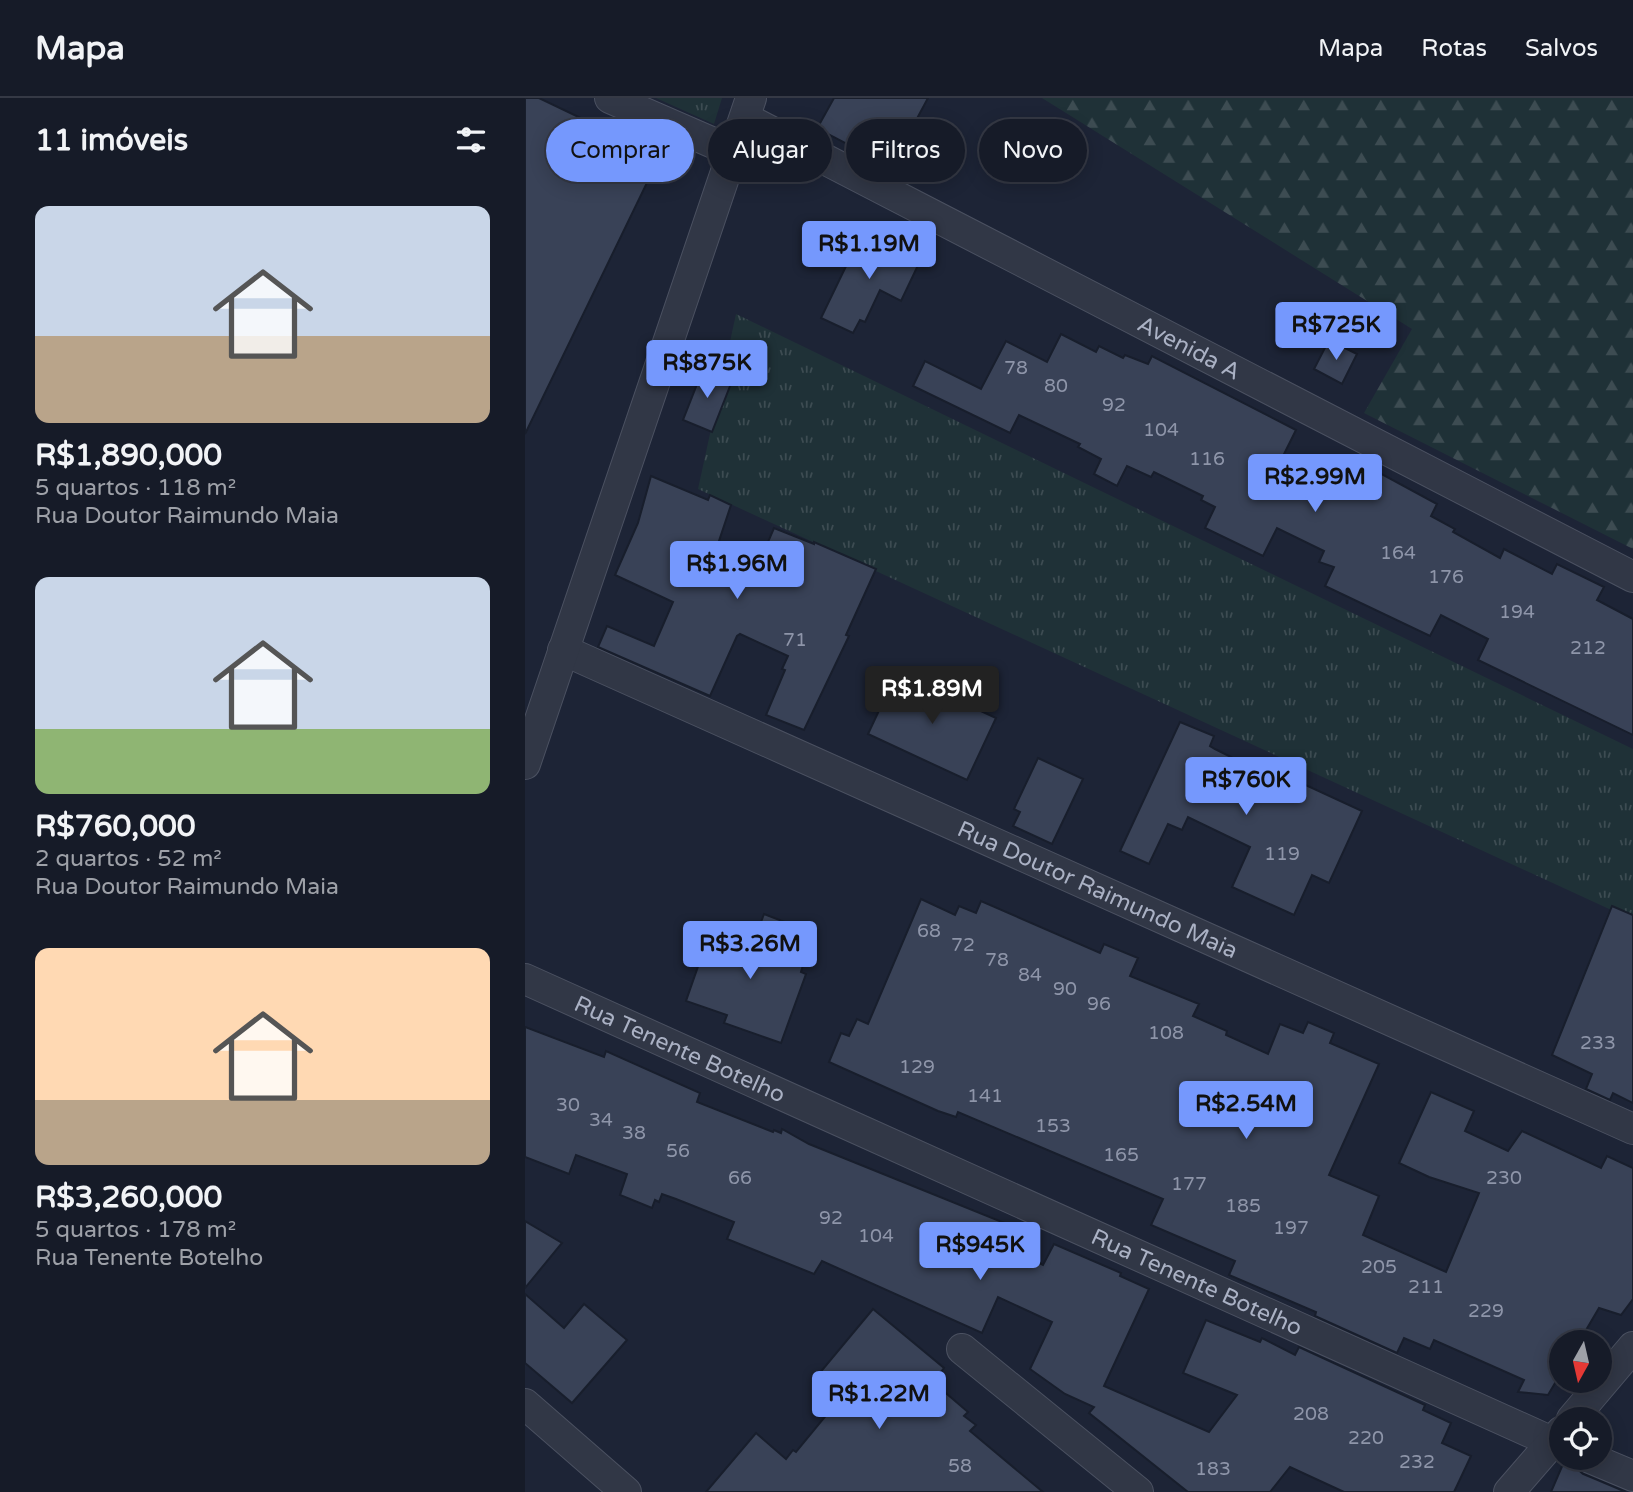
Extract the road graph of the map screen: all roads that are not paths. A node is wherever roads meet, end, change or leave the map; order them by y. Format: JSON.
{"nodes":[{"id":1,"x":610,"y":98,"type":"edge"},
{"id":2,"x":748,"y":108,"type":"edge"},
{"id":3,"x":708,"y":141,"type":"edge"},
{"id":4,"x":724,"y":182,"type":"edge"},
{"id":5,"x":1633,"y":577,"type":"edge"},
{"id":6,"x":563,"y":650,"type":"junction"},
{"id":7,"x":525,"y":764,"type":"edge"},
{"id":8,"x":525,"y":979,"type":"edge"},
{"id":9,"x":1633,"y":1129,"type":"edge"},
{"id":10,"x":1633,"y":1347,"type":"edge"},
{"id":11,"x":962,"y":1349,"type":"dead end"},
{"id":12,"x":525,"y":1405,"type":"edge"},
{"id":13,"x":1582,"y":1407,"type":"edge"},
{"id":14,"x":1549,"y":1436,"type":"edge"},
{"id":15,"x":1549,"y":1450,"type":"edge"},
{"id":16,"x":1612,"y":1467,"type":"edge"},
{"id":17,"x":1633,"y":1476,"type":"edge"},
{"id":18,"x":627,"y":1492,"type":"edge"},
{"id":19,"x":1138,"y":1492,"type":"edge"},
{"id":20,"x":1509,"y":1492,"type":"edge"}],
"edges":[{"from":1,"to":3,"type":"street"},
{"from":2,"to":5,"type":"street","name":"Avenida A"},
{"from":4,"to":6,"type":"street"},
{"from":6,"to":7,"type":"street"},
{"from":6,"to":9,"type":"street","name":"Rua Doutor Raimundo Maia"},
{"from":8,"to":14,"type":"street","name":"Rua Tenente Botelho"},
{"from":10,"to":13,"type":"street"},
{"from":11,"to":19,"type":"street"},
{"from":12,"to":18,"type":"street"},
{"from":15,"to":20,"type":"street"},
{"from":16,"to":17,"type":"street"}]}
